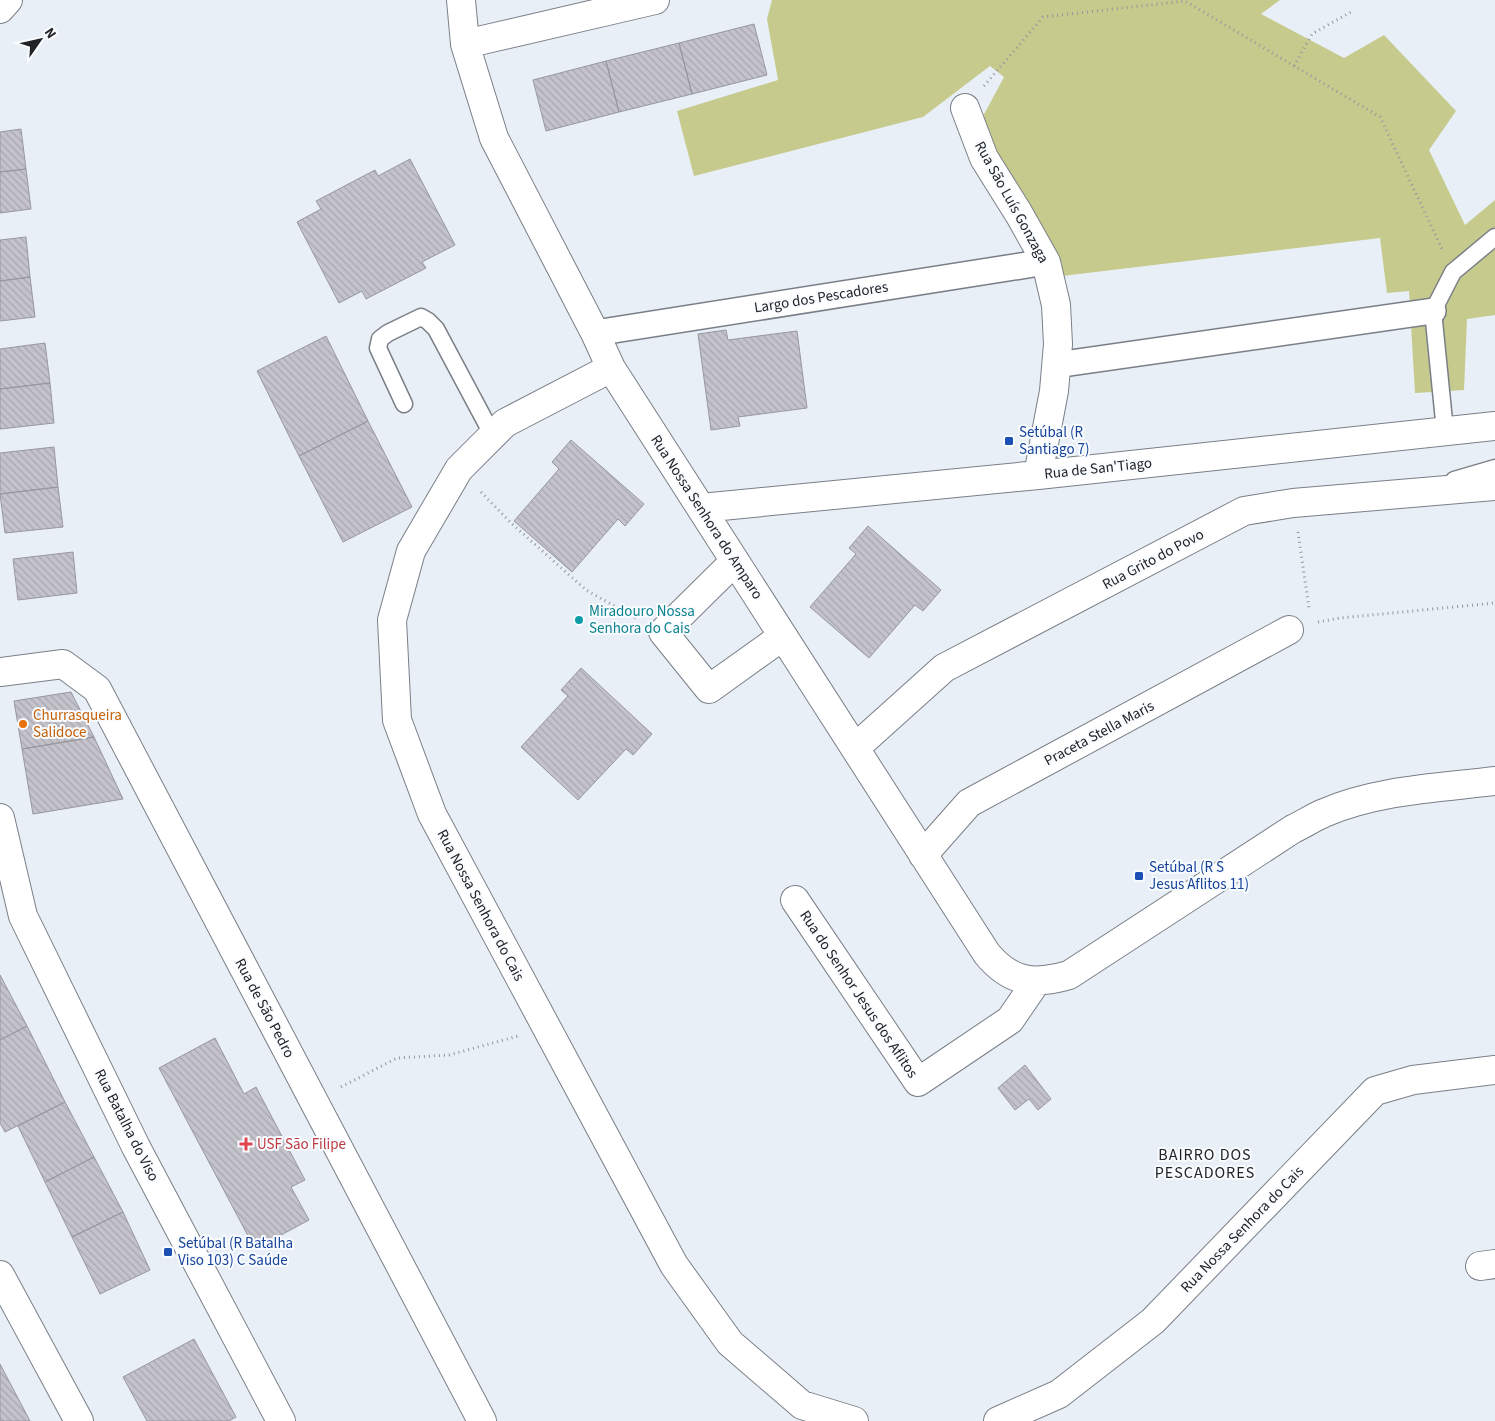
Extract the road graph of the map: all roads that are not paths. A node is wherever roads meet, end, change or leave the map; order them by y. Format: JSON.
{"nodes":[{"id":1,"x":8,"y":0,"type":"edge"},
{"id":2,"x":461,"y":0,"type":"edge"},
{"id":3,"x":655,"y":0,"type":"edge"},
{"id":4,"x":0,"y":9,"type":"edge"},
{"id":5,"x":465,"y":44,"type":"junction"},
{"id":6,"x":965,"y":108,"type":"road end"},
{"id":7,"x":1495,"y":237,"type":"edge"},
{"id":8,"x":1046,"y":262,"type":"junction"},
{"id":9,"x":1433,"y":312,"type":"junction"},
{"id":10,"x":595,"y":333,"type":"junction"},
{"id":11,"x":1056,"y":365,"type":"junction"},
{"id":12,"x":611,"y":368,"type":"junction"},
{"id":13,"x":404,"y":404,"type":"dead end"},
{"id":14,"x":1495,"y":426,"type":"edge"},
{"id":15,"x":1445,"y":431,"type":"junction"},
{"id":16,"x":492,"y":434,"type":"junction"},
{"id":17,"x":1495,"y":468,"type":"edge"},
{"id":18,"x":1038,"y":474,"type":"junction"},
{"id":19,"x":1495,"y":486,"type":"edge"},
{"id":20,"x":1417,"y":492,"type":"junction"},
{"id":21,"x":701,"y":508,"type":"junction"},
{"id":22,"x":735,"y":561,"type":"junction"},
{"id":23,"x":1300,"y":626,"type":"road end"},
{"id":24,"x":783,"y":636,"type":"junction"},
{"id":25,"x":0,"y":672,"type":"edge"},
{"id":26,"x":855,"y":748,"type":"junction"},
{"id":27,"x":1495,"y":781,"type":"edge"},
{"id":28,"x":0,"y":818,"type":"edge"},
{"id":29,"x":4,"y":853,"type":"edge"},
{"id":30,"x":923,"y":854,"type":"junction"},
{"id":31,"x":795,"y":900,"type":"dead end"},
{"id":32,"x":0,"y":901,"type":"edge"},
{"id":33,"x":23,"y":916,"type":"junction"},
{"id":34,"x":1036,"y":982,"type":"junction"},
{"id":35,"x":1495,"y":1070,"type":"edge"},
{"id":36,"x":0,"y":1275,"type":"edge"},
{"id":37,"x":79,"y":1421,"type":"edge"},
{"id":38,"x":281,"y":1421,"type":"edge"},
{"id":39,"x":482,"y":1421,"type":"edge"},
{"id":40,"x":854,"y":1421,"type":"edge"},
{"id":41,"x":998,"y":1421,"type":"edge"}],
"edges":[{"from":1,"to":4,"type":"street"},
{"from":2,"to":5,"type":"street","name":"Rua Nossa Senhora do Amparo"},
{"from":3,"to":5,"type":"street"},
{"from":5,"to":10,"type":"street","name":"Rua Nossa Senhora do Amparo"},
{"from":6,"to":8,"type":"street","name":"Rua São Luís Gonzaga"},
{"from":7,"to":9,"type":"lane"},
{"from":8,"to":10,"type":"street","name":"Largo dos Pescadores"},
{"from":8,"to":11,"type":"street","name":"Rua São Luís Gonzaga"},
{"from":9,"to":11,"type":"street"},
{"from":9,"to":15,"type":"lane"},
{"from":10,"to":12,"type":"street","name":"Rua Nossa Senhora do Amparo"},
{"from":11,"to":18,"type":"street","name":"Rua São Luís Gonzaga"},
{"from":12,"to":16,"type":"street","name":"Rua Nossa Senhora do Cais"},
{"from":12,"to":21,"type":"street","name":"Rua Nossa Senhora do Amparo"},
{"from":13,"to":16,"type":"lane"},
{"from":14,"to":15,"type":"street","name":"Rua de San'Tiago"},
{"from":15,"to":18,"type":"street","name":"Rua de San'Tiago"},
{"from":16,"to":40,"type":"street","name":"Rua Nossa Senhora do Cais"},
{"from":17,"to":20,"type":"lane"},
{"from":18,"to":21,"type":"street","name":"Rua de San'Tiago"},
{"from":19,"to":20,"type":"street","name":"Rua Grito do Povo"},
{"from":20,"to":26,"type":"street","name":"Rua Grito do Povo"},
{"from":21,"to":22,"type":"street","name":"Rua Nossa Senhora do Amparo"},
{"from":22,"to":24,"type":"street","name":"Rua Nossa Senhora do Amparo"},
{"from":22,"to":24,"type":"street"},
{"from":23,"to":30,"type":"street","name":"Praceta Stella Maris"},
{"from":24,"to":26,"type":"street","name":"Rua Nossa Senhora do Amparo"},
{"from":25,"to":39,"type":"street","name":"Rua de São Pedro"},
{"from":26,"to":30,"type":"street","name":"Rua Nossa Senhora do Amparo"},
{"from":27,"to":34,"type":"street"},
{"from":28,"to":29,"type":"street","name":"Rua Batalha do Viso"},
{"from":29,"to":33,"type":"street","name":"Rua Batalha do Viso"},
{"from":30,"to":34,"type":"street","name":"Rua Nossa Senhora do Amparo"},
{"from":31,"to":34,"type":"street","name":"Rua do Senhor Jesus dos Aflitos"},
{"from":32,"to":33,"type":"street"},
{"from":33,"to":38,"type":"street","name":"Rua Batalha do Viso"},
{"from":35,"to":41,"type":"street","name":"Rua Nossa Senhora do Cais"},
{"from":36,"to":37,"type":"street"}]}
